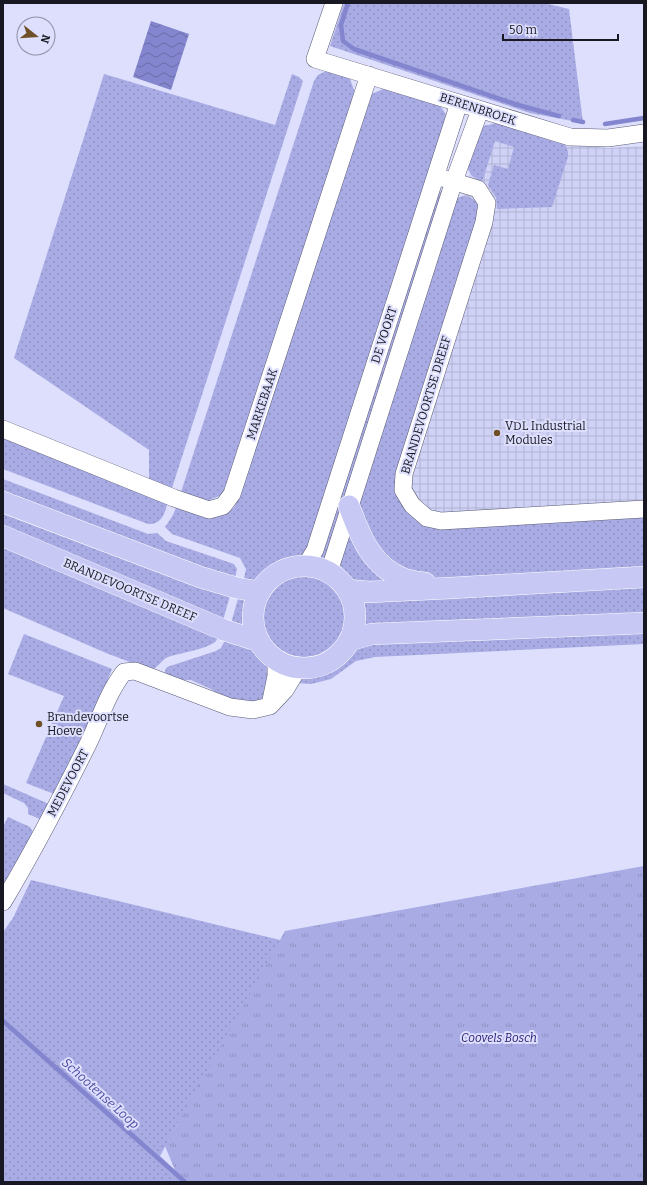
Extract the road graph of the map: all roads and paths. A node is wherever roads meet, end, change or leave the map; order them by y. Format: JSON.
{"nodes":[{"id":1,"x":334,"y":3,"type":"edge"},
{"id":2,"x":369,"y":75,"type":"junction"},
{"id":3,"x":459,"y":103,"type":"junction"},
{"id":4,"x":480,"y":110,"type":"junction"},
{"id":5,"x":644,"y":133,"type":"edge"},
{"id":6,"x":436,"y":176,"type":"junction"},
{"id":7,"x":454,"y":181,"type":"junction"},
{"id":8,"x":3,"y":429,"type":"edge"},
{"id":9,"x":3,"y":502,"type":"edge"},
{"id":10,"x":350,"y":506,"type":"junction"},
{"id":11,"x":644,"y":510,"type":"edge"},
{"id":12,"x":3,"y":536,"type":"edge"},
{"id":13,"x":306,"y":565,"type":"junction"},
{"id":14,"x":329,"y":572,"type":"junction"},
{"id":15,"x":644,"y":577,"type":"edge"},
{"id":16,"x":451,"y":588,"type":"junction"},
{"id":17,"x":348,"y":590,"type":"junction"},
{"id":18,"x":260,"y":592,"type":"junction"},
{"id":19,"x":644,"y":622,"type":"edge"},
{"id":20,"x":350,"y":640,"type":"junction"},
{"id":21,"x":259,"y":641,"type":"junction"},
{"id":22,"x":276,"y":659,"type":"junction"},
{"id":23,"x":301,"y":668,"type":"junction"},
{"id":24,"x":270,"y":706,"type":"junction"},
{"id":25,"x":3,"y":902,"type":"edge"}],
"edges":[{"from":1,"to":2,"type":"street","name":"BERENBROEK"},
{"from":2,"to":3,"type":"street","name":"BERENBROEK"},
{"from":2,"to":8,"type":"street","name":"MARKEBAAK"},
{"from":3,"to":4,"type":"street","name":"BERENBROEK"},
{"from":3,"to":6,"type":"street","name":"DE VOORT"},
{"from":4,"to":5,"type":"street","name":"BERENBROEK"},
{"from":4,"to":7,"type":"street","name":"DE VOORT"},
{"from":6,"to":7,"type":"street","name":"BRANDEVOORTSE DREEF"},
{"from":6,"to":13,"type":"street","name":"DE VOORT"},
{"from":7,"to":10,"type":"street","name":"DE VOORT"},
{"from":7,"to":11,"type":"street","name":"BRANDEVOORTSE DREEF"},
{"from":9,"to":18,"type":"main road"},
{"from":10,"to":14,"type":"street","name":"DE VOORT"},
{"from":10,"to":16,"type":"main road"},
{"from":12,"to":21,"type":"main road","name":"BRANDEVOORTSE DREEF"},
{"from":13,"to":14,"type":"main road"},
{"from":13,"to":18,"type":"main road"},
{"from":14,"to":17,"type":"main road"},
{"from":15,"to":16,"type":"main road"},
{"from":16,"to":17,"type":"main road"},
{"from":17,"to":20,"type":"main road"},
{"from":18,"to":21,"type":"main road"},
{"from":19,"to":20,"type":"main road"},
{"from":20,"to":23,"type":"main road"},
{"from":21,"to":22,"type":"main road"},
{"from":22,"to":23,"type":"main road"},
{"from":22,"to":24,"type":"street"},
{"from":23,"to":24,"type":"street"},
{"from":24,"to":25,"type":"street","name":"MEDEVOORT"}]}
